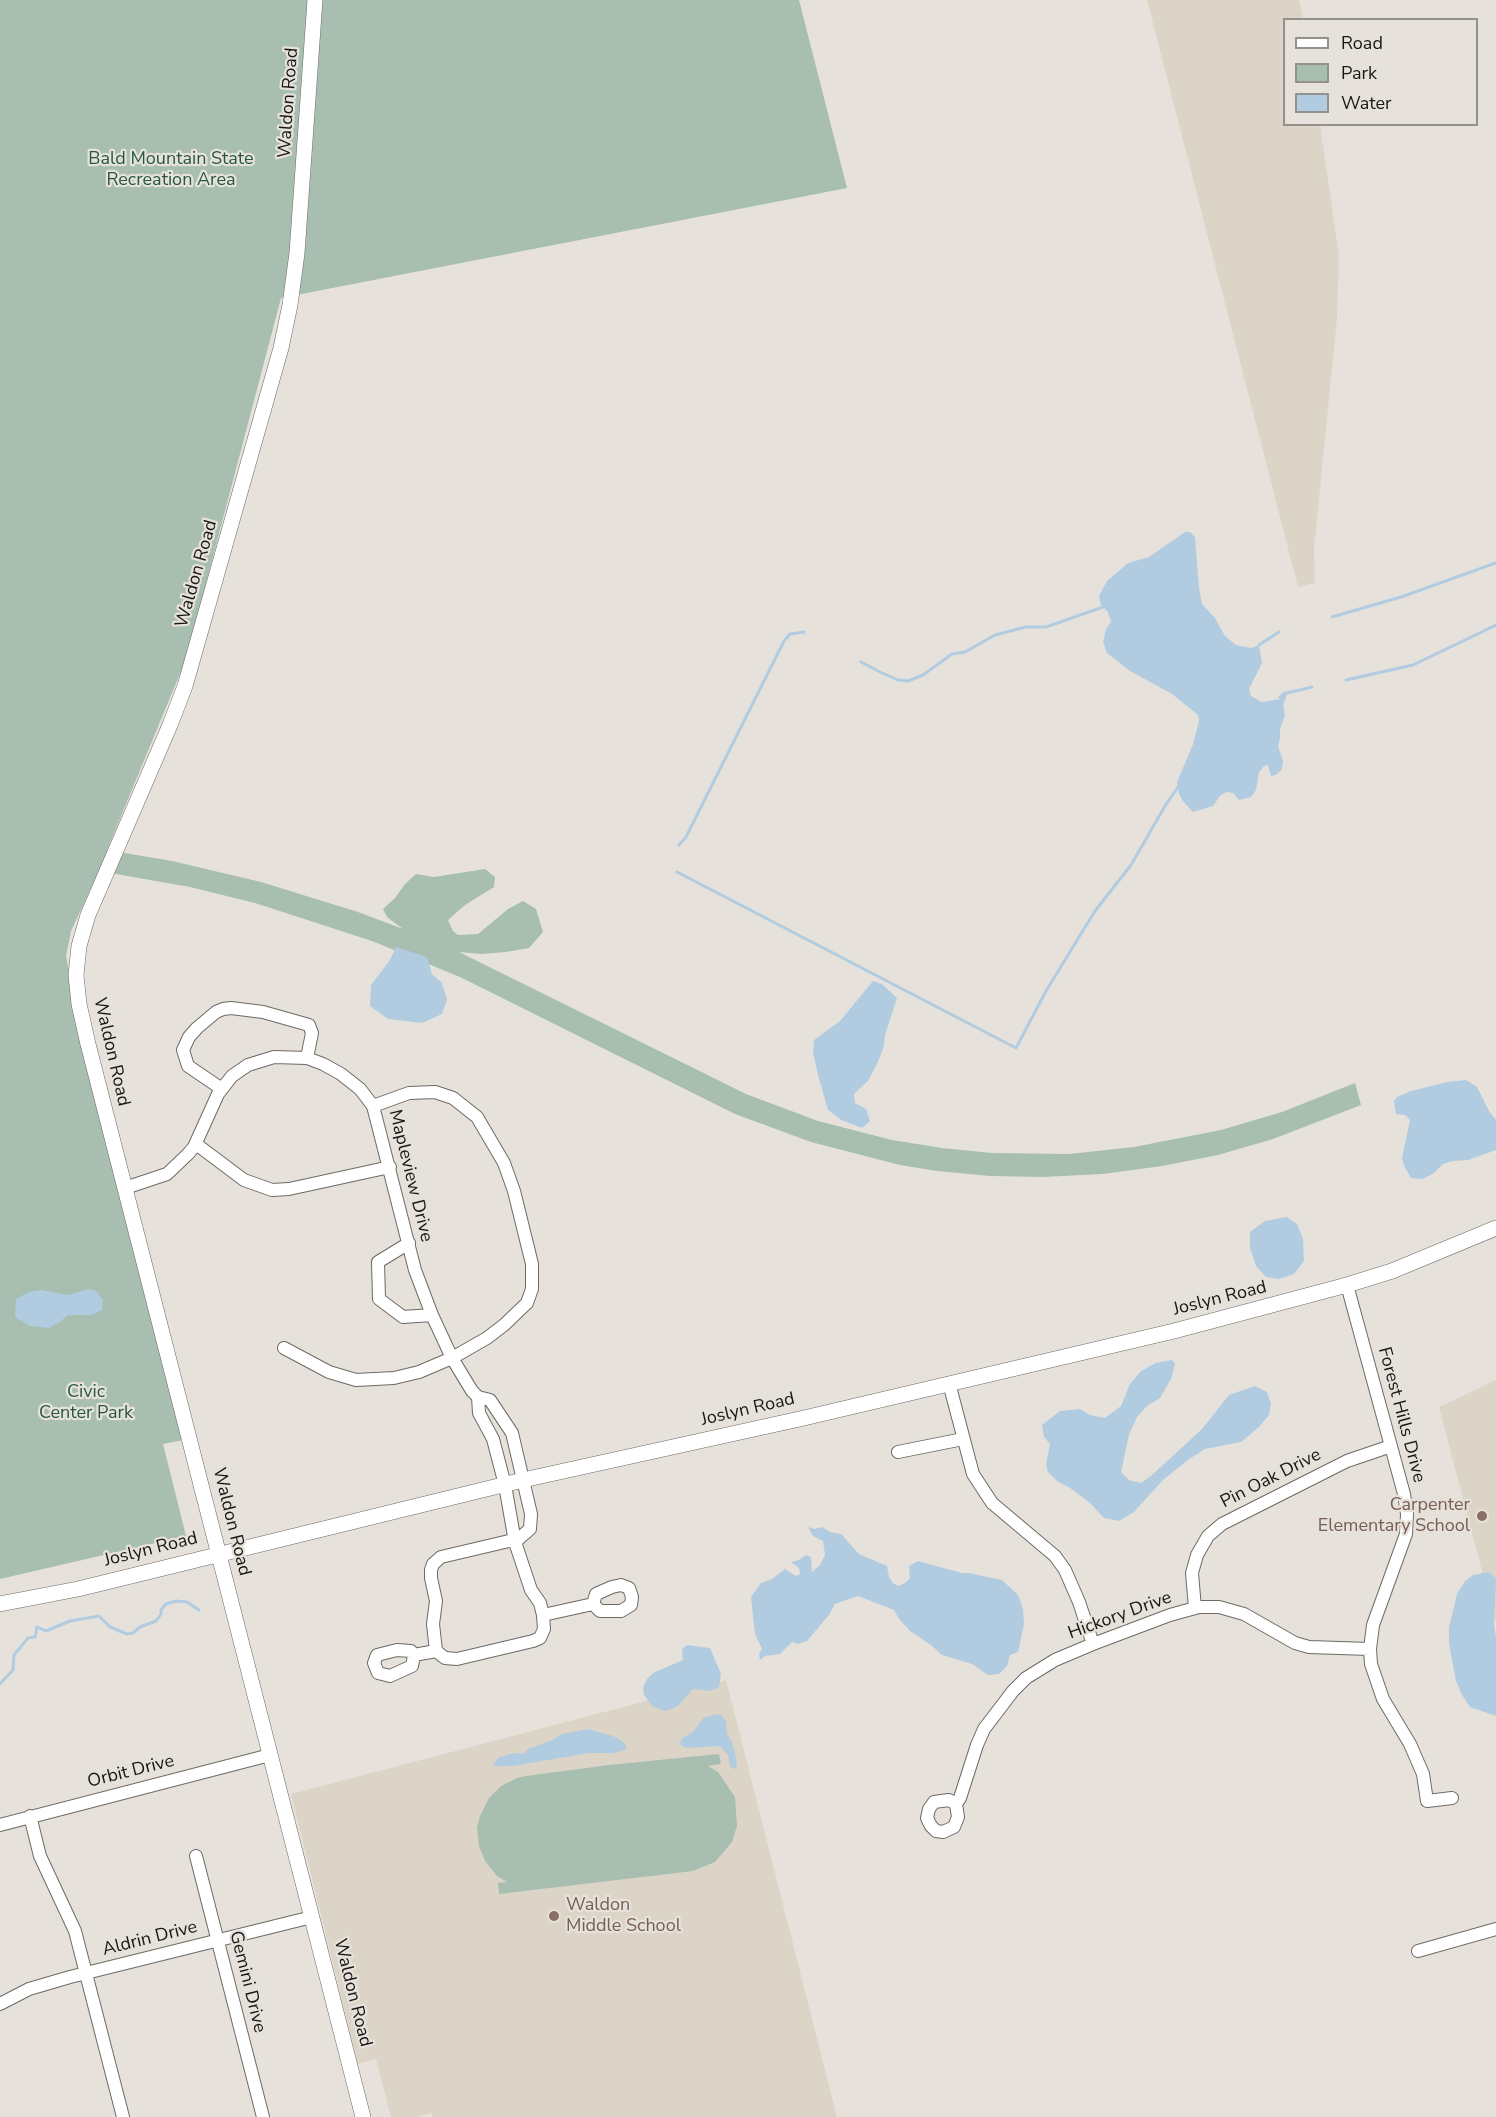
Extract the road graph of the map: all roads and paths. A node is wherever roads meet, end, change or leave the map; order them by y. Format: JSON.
{"nodes":[{"id":1,"x":315,"y":0,"type":"edge"},
{"id":2,"x":307,"y":1058,"type":"junction"},
{"id":3,"x":222,"y":1089,"type":"junction"},
{"id":4,"x":373,"y":1106,"type":"junction"},
{"id":5,"x":196,"y":1144,"type":"junction"},
{"id":6,"x":390,"y":1167,"type":"junction"},
{"id":7,"x":125,"y":1188,"type":"junction"},
{"id":8,"x":1496,"y":1228,"type":"edge"},
{"id":9,"x":409,"y":1243,"type":"junction"},
{"id":10,"x":1347,"y":1285,"type":"junction"},
{"id":11,"x":432,"y":1315,"type":"junction"},
{"id":12,"x":284,"y":1348,"type":"dead end"},
{"id":13,"x":452,"y":1358,"type":"junction"},
{"id":14,"x":949,"y":1383,"type":"junction"},
{"id":15,"x":478,"y":1397,"type":"junction"},
{"id":16,"x":512,"y":1432,"type":"junction"},
{"id":17,"x":493,"y":1439,"type":"junction"},
{"id":18,"x":963,"y":1439,"type":"junction"},
{"id":19,"x":1391,"y":1446,"type":"junction"},
{"id":20,"x":898,"y":1452,"type":"dead end"},
{"id":21,"x":524,"y":1480,"type":"junction"},
{"id":22,"x":505,"y":1485,"type":"junction"},
{"id":23,"x":516,"y":1542,"type":"junction"},
{"id":24,"x":219,"y":1553,"type":"junction"},
{"id":25,"x":0,"y":1604,"type":"edge"},
{"id":26,"x":593,"y":1604,"type":"dead end"},
{"id":27,"x":1195,"y":1608,"type":"junction"},
{"id":28,"x":543,"y":1615,"type":"junction"},
{"id":29,"x":1093,"y":1644,"type":"junction"},
{"id":30,"x":1370,"y":1649,"type":"junction"},
{"id":31,"x":436,"y":1651,"type":"junction"},
{"id":32,"x":414,"y":1655,"type":"dead end"},
{"id":33,"x":270,"y":1755,"type":"junction"},
{"id":34,"x":1452,"y":1798,"type":"dead end"},
{"id":35,"x":956,"y":1804,"type":"dead end"},
{"id":36,"x":30,"y":1816,"type":"junction"},
{"id":37,"x":0,"y":1825,"type":"edge"},
{"id":38,"x":196,"y":1856,"type":"dead end"},
{"id":39,"x":312,"y":1917,"type":"junction"},
{"id":40,"x":1496,"y":1929,"type":"edge"},
{"id":41,"x":218,"y":1940,"type":"junction"},
{"id":42,"x":1418,"y":1951,"type":"dead end"},
{"id":43,"x":87,"y":1974,"type":"junction"},
{"id":44,"x":0,"y":2004,"type":"edge"},
{"id":45,"x":123,"y":2117,"type":"edge"},
{"id":46,"x":263,"y":2117,"type":"edge"},
{"id":47,"x":363,"y":2117,"type":"edge"}],
"edges":[{"from":1,"to":7,"type":"street","name":"Waldon Road"},
{"from":2,"to":3,"type":"street","name":"Mapleview Drive"},
{"from":2,"to":3,"type":"street"},
{"from":2,"to":4,"type":"street","name":"Mapleview Drive"},
{"from":3,"to":5,"type":"street","name":"Mapleview Drive"},
{"from":4,"to":6,"type":"street","name":"Mapleview Drive"},
{"from":4,"to":13,"type":"street"},
{"from":5,"to":6,"type":"street"},
{"from":5,"to":7,"type":"street","name":"Mapleview Drive"},
{"from":6,"to":9,"type":"street","name":"Mapleview Drive"},
{"from":7,"to":24,"type":"street","name":"Waldon Road"},
{"from":8,"to":10,"type":"street","name":"Joslyn Road"},
{"from":9,"to":11,"type":"street","name":"Mapleview Drive"},
{"from":9,"to":11,"type":"street"},
{"from":10,"to":14,"type":"street","name":"Joslyn Road"},
{"from":10,"to":19,"type":"street","name":"Forest Hills Drive"},
{"from":11,"to":13,"type":"street","name":"Mapleview Drive"},
{"from":12,"to":13,"type":"street"},
{"from":13,"to":15,"type":"street","name":"Mapleview Drive"},
{"from":14,"to":18,"type":"street"},
{"from":14,"to":21,"type":"street","name":"Joslyn Road"},
{"from":15,"to":16,"type":"street","name":"Mapleview Drive"},
{"from":15,"to":17,"type":"street","name":"Mapleview Drive"},
{"from":16,"to":17,"type":"street"},
{"from":16,"to":21,"type":"street","name":"Mapleview Drive"},
{"from":17,"to":22,"type":"street","name":"Mapleview Drive"},
{"from":18,"to":20,"type":"street"},
{"from":18,"to":29,"type":"street"},
{"from":19,"to":27,"type":"street","name":"Pin Oak Drive"},
{"from":19,"to":30,"type":"street","name":"Forest Hills Drive"},
{"from":21,"to":22,"type":"street","name":"Joslyn Road"},
{"from":21,"to":23,"type":"street","name":"Mapleview Drive"},
{"from":22,"to":23,"type":"street","name":"Mapleview Drive"},
{"from":22,"to":24,"type":"street","name":"Joslyn Road"},
{"from":23,"to":28,"type":"street","name":"Mapleview Drive"},
{"from":23,"to":31,"type":"street"},
{"from":24,"to":25,"type":"street","name":"Joslyn Road"},
{"from":24,"to":33,"type":"street","name":"Waldon Road"},
{"from":26,"to":28,"type":"street"},
{"from":27,"to":29,"type":"street","name":"Hickory Drive"},
{"from":27,"to":30,"type":"street","name":"Hickory Drive"},
{"from":28,"to":31,"type":"street"},
{"from":29,"to":35,"type":"street","name":"Hickory Drive"},
{"from":30,"to":34,"type":"street","name":"Forest Hills Drive"},
{"from":31,"to":32,"type":"street"},
{"from":33,"to":36,"type":"street","name":"Orbit Drive"},
{"from":33,"to":39,"type":"street","name":"Waldon Road"},
{"from":36,"to":37,"type":"street","name":"Orbit Drive"},
{"from":36,"to":43,"type":"street"},
{"from":38,"to":41,"type":"street","name":"Gemini Drive"},
{"from":39,"to":41,"type":"street","name":"Aldrin Drive"},
{"from":39,"to":47,"type":"street","name":"Waldon Road"},
{"from":40,"to":42,"type":"street"},
{"from":41,"to":43,"type":"street","name":"Aldrin Drive"},
{"from":41,"to":46,"type":"street","name":"Gemini Drive"},
{"from":43,"to":44,"type":"street","name":"Aldrin Drive"},
{"from":43,"to":45,"type":"street"}]}
